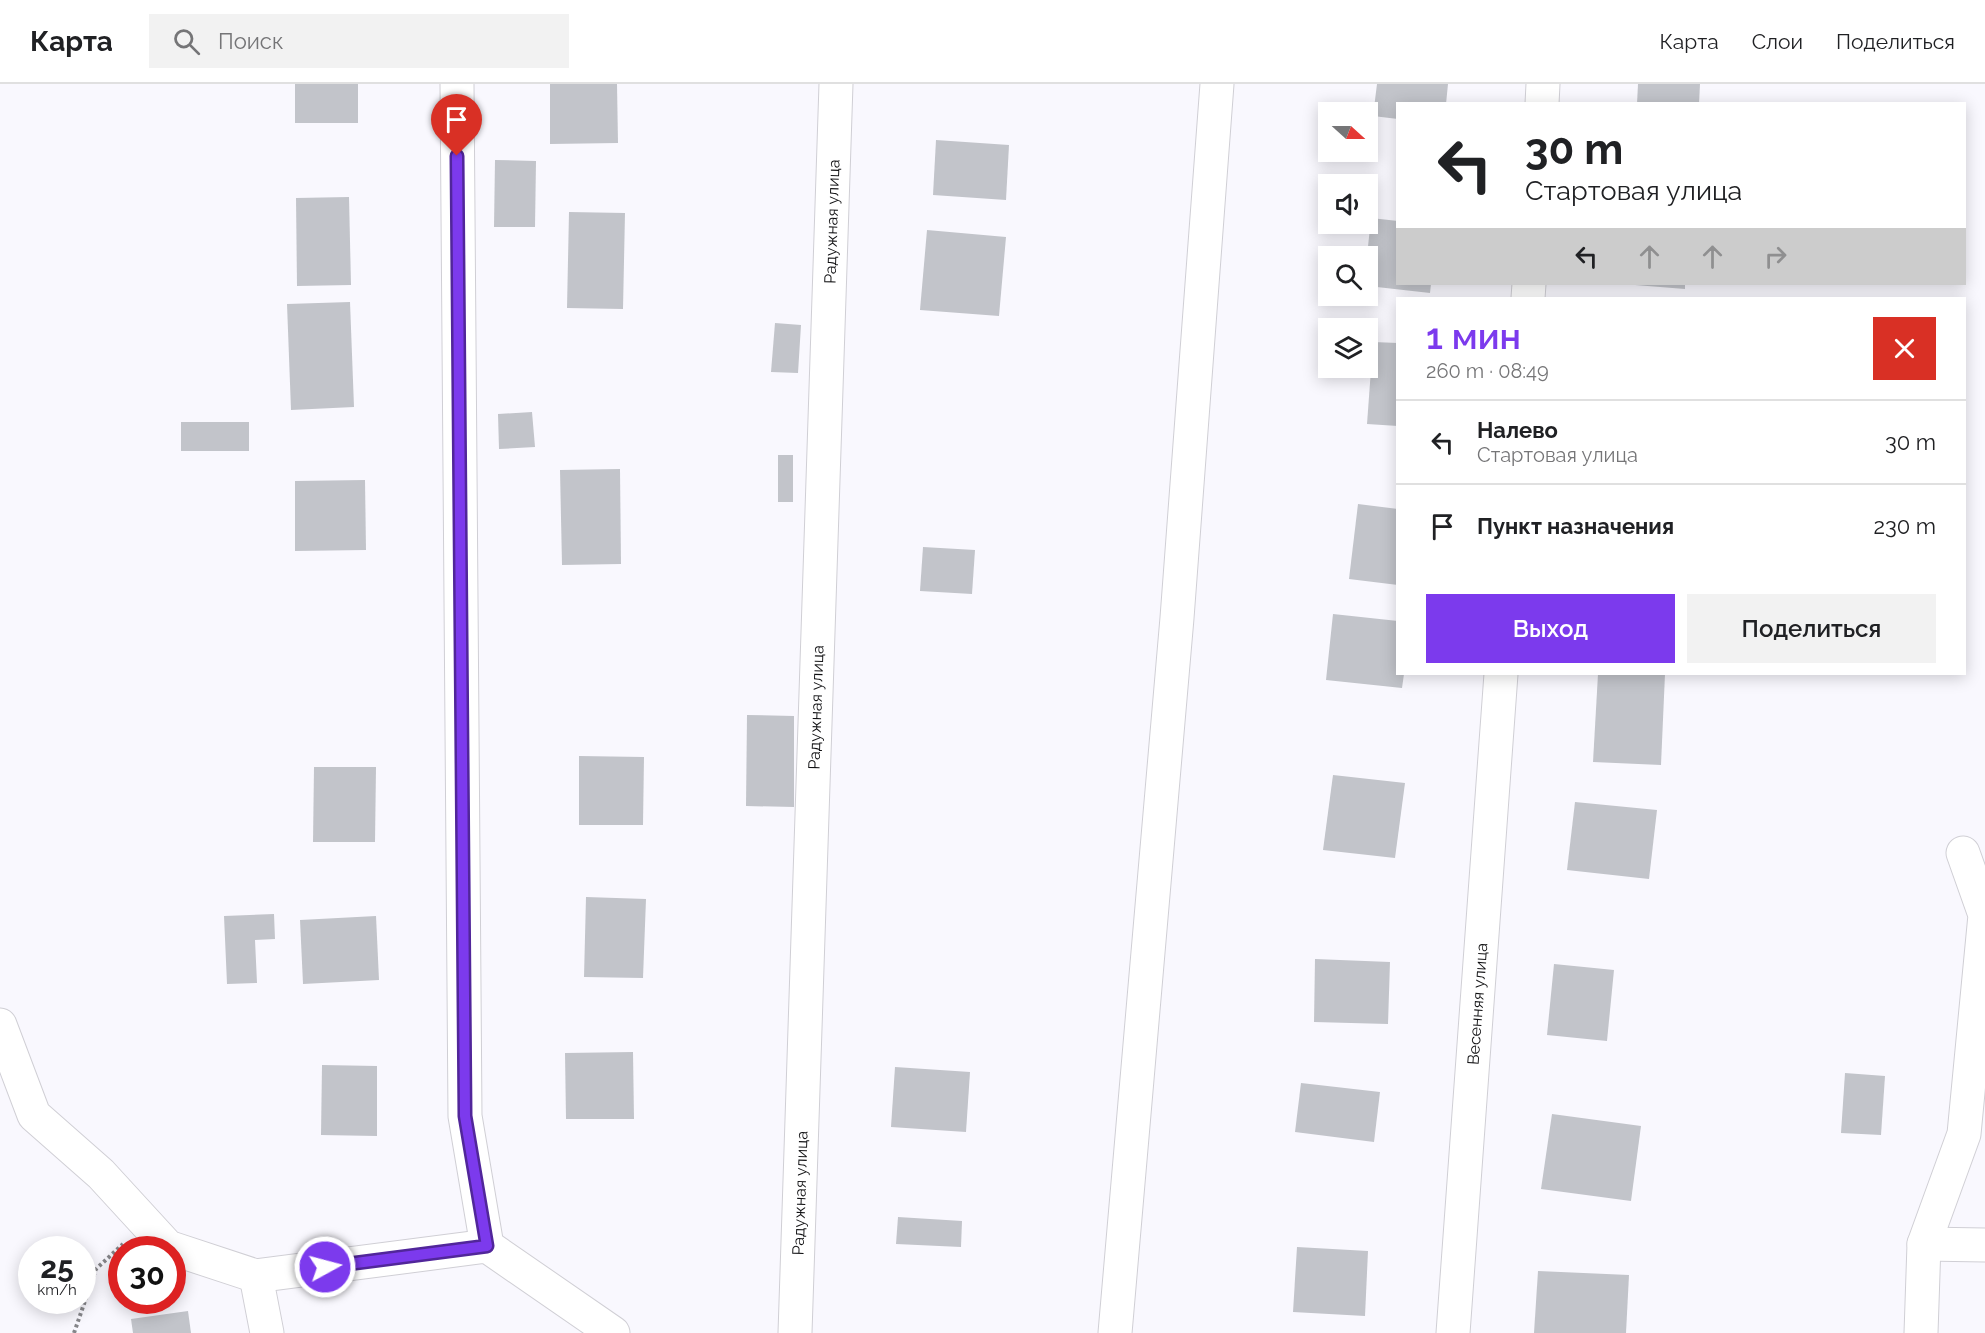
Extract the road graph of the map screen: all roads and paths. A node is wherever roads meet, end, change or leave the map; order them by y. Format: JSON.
{"nodes":[{"id":1,"x":457,"y":84,"type":"edge"},
{"id":2,"x":836,"y":84,"type":"edge"},
{"id":3,"x":1217,"y":84,"type":"edge"},
{"id":4,"x":1543,"y":84,"type":"edge"},
{"id":5,"x":1542,"y":102,"type":"edge"},
{"id":6,"x":1501,"y":675,"type":"edge"},
{"id":7,"x":1963,"y":853,"type":"dead end"},
{"id":8,"x":1985,"y":915,"type":"edge"},
{"id":9,"x":0,"y":1025,"type":"edge"},
{"id":10,"x":158,"y":1236,"type":"edge"},
{"id":11,"x":1923,"y":1244,"type":"junction"},
{"id":12,"x":1985,"y":1245,"type":"edge"},
{"id":13,"x":487,"y":1246,"type":"junction"},
{"id":14,"x":186,"y":1253,"type":"edge"},
{"id":15,"x":108,"y":1257,"type":"edge"},
{"id":16,"x":256,"y":1276,"type":"junction"},
{"id":17,"x":74,"y":1333,"type":"edge"},
{"id":18,"x":267,"y":1333,"type":"edge"},
{"id":19,"x":613,"y":1333,"type":"edge"},
{"id":20,"x":795,"y":1333,"type":"edge"},
{"id":21,"x":1115,"y":1333,"type":"edge"},
{"id":22,"x":1453,"y":1333,"type":"edge"},
{"id":23,"x":1921,"y":1333,"type":"edge"}],
"edges":[{"from":1,"to":13,"type":"street"},
{"from":2,"to":20,"type":"street","name":"Радужная улица"},
{"from":3,"to":21,"type":"street"},
{"from":4,"to":5,"type":"street"},
{"from":6,"to":22,"type":"street","name":"Весенняя улица"},
{"from":7,"to":8,"type":"street"},
{"from":8,"to":11,"type":"street"},
{"from":9,"to":10,"type":"street"},
{"from":11,"to":12,"type":"street"},
{"from":11,"to":23,"type":"street"},
{"from":13,"to":16,"type":"street"},
{"from":13,"to":19,"type":"street"},
{"from":14,"to":16,"type":"street"},
{"from":15,"to":17,"type":"path"},
{"from":16,"to":18,"type":"street"}]}
